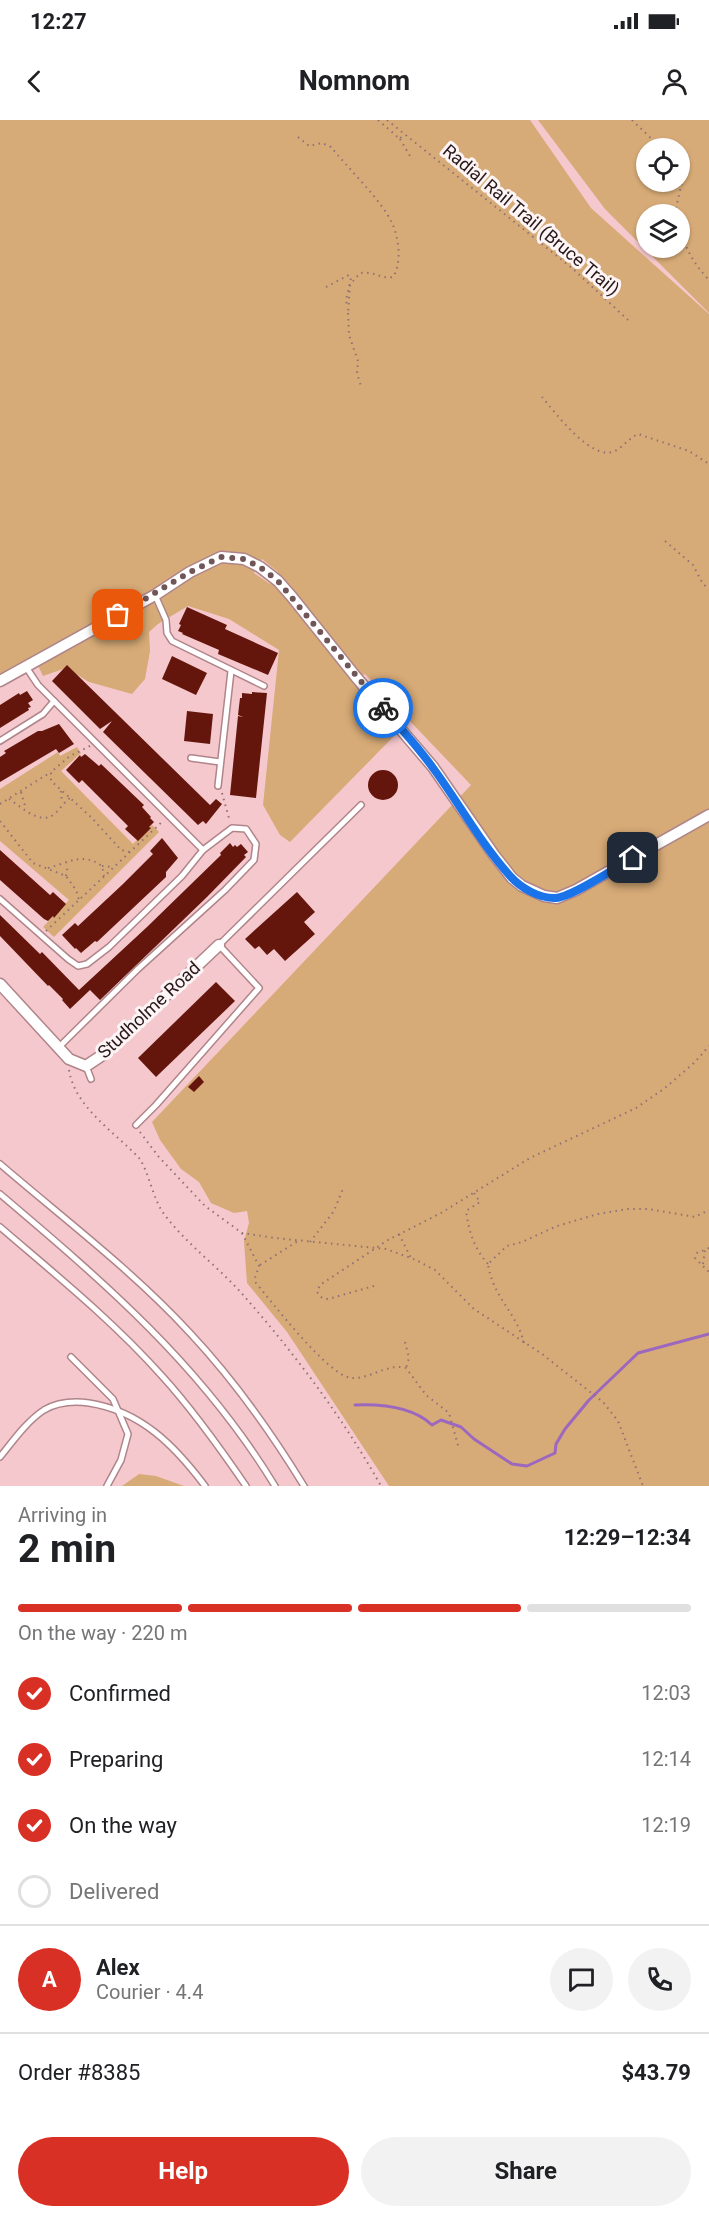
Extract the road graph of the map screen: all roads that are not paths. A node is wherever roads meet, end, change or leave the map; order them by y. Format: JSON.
{"nodes":[{"id":1,"x":155,"y":595,"type":"junction"},
{"id":2,"x":26,"y":667,"type":"junction"},
{"id":3,"x":231,"y":671,"type":"junction"},
{"id":4,"x":0,"y":681,"type":"edge"},
{"id":5,"x":264,"y":686,"type":"dead end"},
{"id":6,"x":54,"y":700,"type":"junction"},
{"id":7,"x":0,"y":741,"type":"edge"},
{"id":8,"x":191,"y":758,"type":"dead end"},
{"id":9,"x":220,"y":762,"type":"junction"},
{"id":10,"x":218,"y":786,"type":"road end"},
{"id":11,"x":361,"y":805,"type":"dead end"},
{"id":12,"x":709,"y":815,"type":"edge"},
{"id":13,"x":203,"y":850,"type":"junction"},
{"id":14,"x":0,"y":899,"type":"edge"},
{"id":15,"x":219,"y":945,"type":"junction"},
{"id":16,"x":0,"y":984,"type":"edge"},
{"id":17,"x":59,"y":1047,"type":"junction"},
{"id":18,"x":86,"y":1066,"type":"junction"},
{"id":19,"x":91,"y":1078,"type":"dead end"},
{"id":20,"x":136,"y":1125,"type":"dead end"},
{"id":21,"x":0,"y":1164,"type":"edge"},
{"id":22,"x":0,"y":1194,"type":"edge"},
{"id":23,"x":0,"y":1227,"type":"edge"},
{"id":24,"x":71,"y":1357,"type":"dead end"},
{"id":25,"x":118,"y":1411,"type":"junction"},
{"id":26,"x":0,"y":1457,"type":"edge"},
{"id":27,"x":107,"y":1486,"type":"edge"},
{"id":28,"x":205,"y":1486,"type":"edge"},
{"id":29,"x":246,"y":1486,"type":"edge"},
{"id":30,"x":275,"y":1486,"type":"edge"},
{"id":31,"x":304,"y":1486,"type":"edge"}],
"edges":[{"from":1,"to":2,"type":"street"},
{"from":1,"to":3,"type":"lane"},
{"from":1,"to":12,"type":"street"},
{"from":2,"to":4,"type":"street"},
{"from":2,"to":6,"type":"lane"},
{"from":3,"to":5,"type":"lane"},
{"from":3,"to":9,"type":"lane"},
{"from":6,"to":7,"type":"lane"},
{"from":6,"to":13,"type":"lane"},
{"from":8,"to":9,"type":"lane"},
{"from":9,"to":10,"type":"lane"},
{"from":11,"to":15,"type":"lane"},
{"from":13,"to":14,"type":"lane"},
{"from":13,"to":17,"type":"lane"},
{"from":15,"to":18,"type":"street","name":"Studholme Road"},
{"from":15,"to":20,"type":"lane"},
{"from":16,"to":17,"type":"street","name":"Studholme Road"},
{"from":17,"to":18,"type":"street","name":"Studholme Road"},
{"from":18,"to":19,"type":"lane"},
{"from":21,"to":31,"type":"lane"},
{"from":22,"to":30,"type":"lane"},
{"from":23,"to":29,"type":"lane"},
{"from":24,"to":25,"type":"lane"},
{"from":25,"to":26,"type":"lane"},
{"from":25,"to":27,"type":"lane"},
{"from":25,"to":28,"type":"lane"}]}
